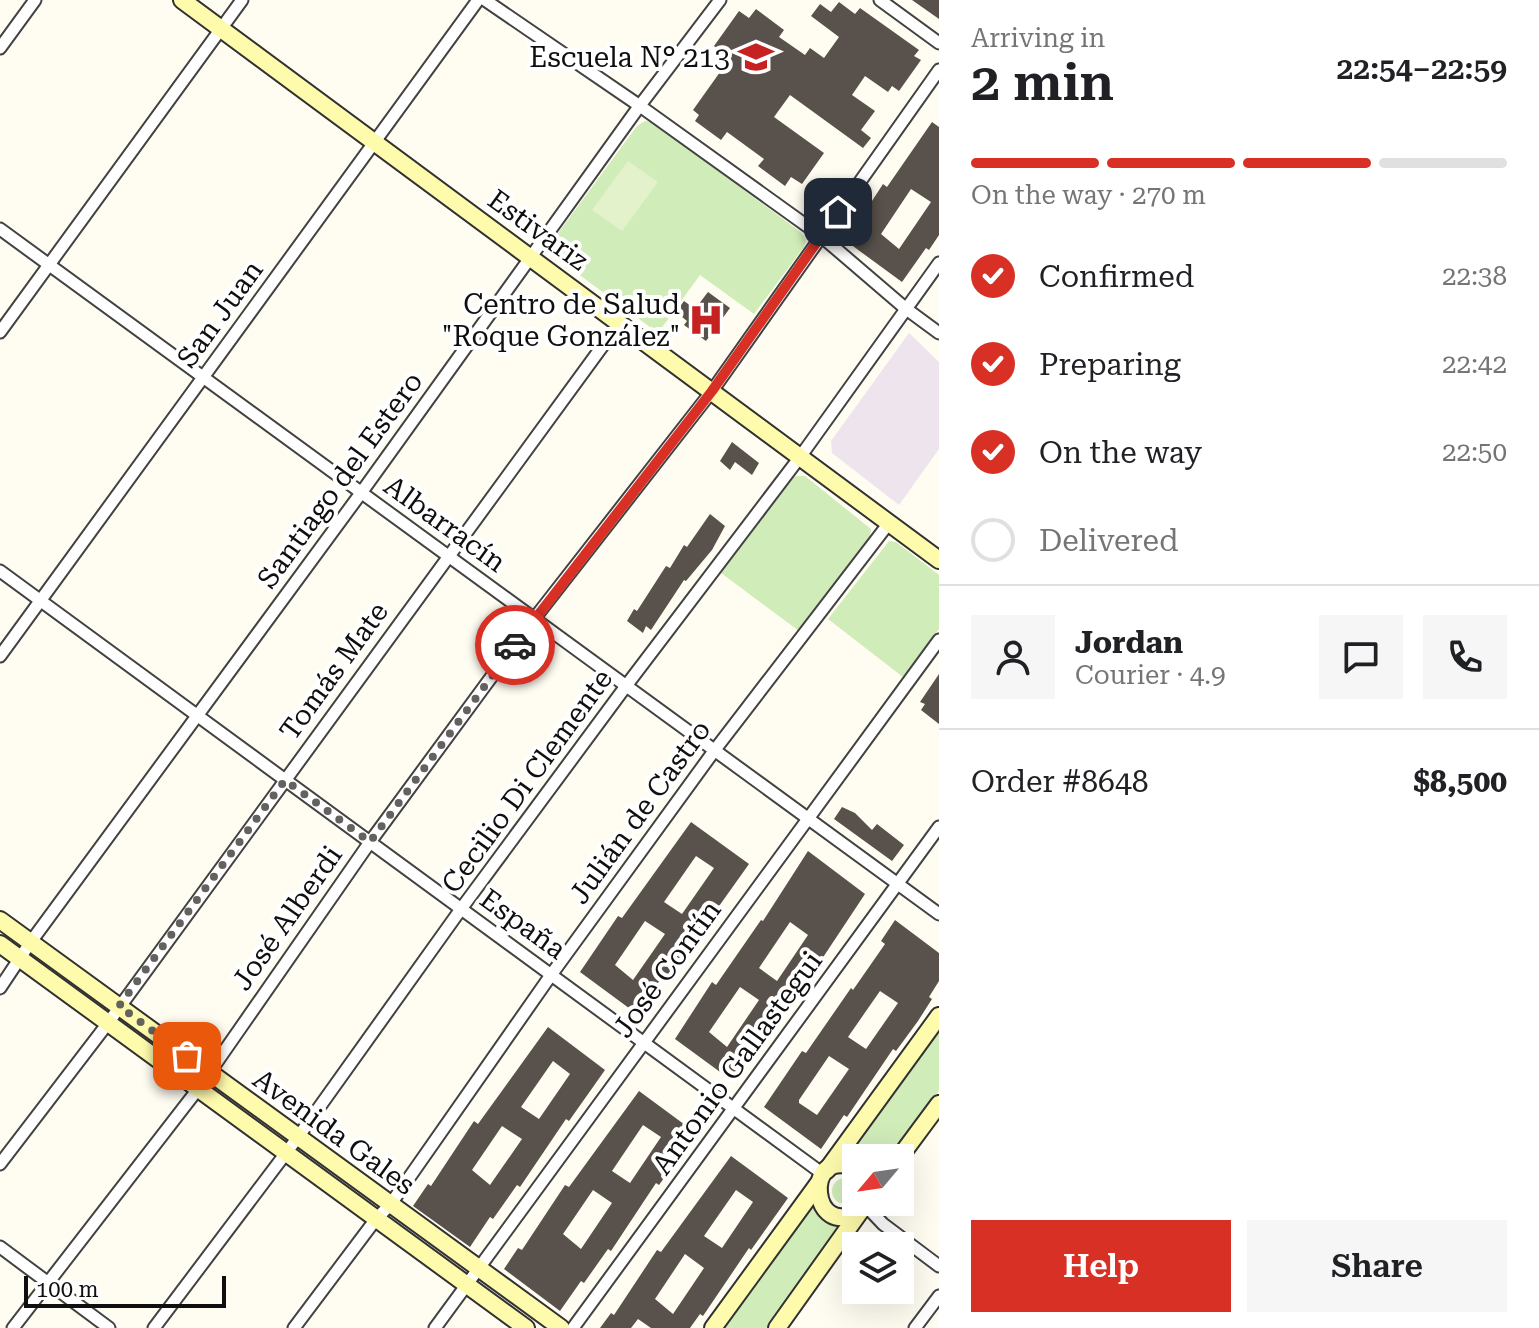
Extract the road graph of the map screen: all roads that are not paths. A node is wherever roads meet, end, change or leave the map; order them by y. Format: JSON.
{"nodes":[{"id":1,"x":35,"y":0,"type":"edge"},
{"id":2,"x":182,"y":0,"type":"edge"},
{"id":3,"x":242,"y":0,"type":"edge"},
{"id":4,"x":478,"y":0,"type":"edge"},
{"id":5,"x":485,"y":0,"type":"edge"},
{"id":6,"x":720,"y":0,"type":"edge"},
{"id":7,"x":880,"y":0,"type":"edge"},
{"id":8,"x":221,"y":29,"type":"junction"},
{"id":9,"x":939,"y":43,"type":"edge"},
{"id":10,"x":0,"y":48,"type":"edge"},
{"id":11,"x":939,"y":70,"type":"edge"},
{"id":12,"x":640,"y":106,"type":"junction"},
{"id":13,"x":375,"y":143,"type":"junction"},
{"id":14,"x":0,"y":229,"type":"edge"},
{"id":15,"x":821,"y":236,"type":"junction"},
{"id":16,"x":532,"y":258,"type":"junction"},
{"id":17,"x":939,"y":263,"type":"edge"},
{"id":18,"x":49,"y":265,"type":"junction"},
{"id":19,"x":905,"y":308,"type":"junction"},
{"id":20,"x":620,"y":322,"type":"junction"},
{"id":21,"x":0,"y":332,"type":"edge"},
{"id":22,"x":939,"y":333,"type":"edge"},
{"id":23,"x":203,"y":378,"type":"junction"},
{"id":24,"x":712,"y":391,"type":"junction"},
{"id":25,"x":800,"y":457,"type":"junction"},
{"id":26,"x":361,"y":493,"type":"junction"},
{"id":27,"x":889,"y":523,"type":"junction"},
{"id":28,"x":448,"y":556,"type":"junction"},
{"id":29,"x":939,"y":560,"type":"edge"},
{"id":30,"x":0,"y":571,"type":"edge"},
{"id":31,"x":41,"y":601,"type":"junction"},
{"id":32,"x":534,"y":619,"type":"junction"},
{"id":33,"x":939,"y":640,"type":"edge"},
{"id":34,"x":0,"y":656,"type":"edge"},
{"id":35,"x":626,"y":686,"type":"junction"},
{"id":36,"x":198,"y":716,"type":"junction"},
{"id":37,"x":714,"y":751,"type":"junction"},
{"id":38,"x":285,"y":780,"type":"junction"},
{"id":39,"x":807,"y":818,"type":"junction"},
{"id":40,"x":939,"y":827,"type":"edge"},
{"id":41,"x":370,"y":842,"type":"junction"},
{"id":42,"x":897,"y":884,"type":"junction"},
{"id":43,"x":461,"y":909,"type":"junction"},
{"id":44,"x":939,"y":914,"type":"edge"},
{"id":45,"x":0,"y":920,"type":"edge"},
{"id":46,"x":30,"y":943,"type":"junction"},
{"id":47,"x":0,"y":944,"type":"edge"},
{"id":48,"x":21,"y":959,"type":"junction"},
{"id":49,"x":551,"y":975,"type":"junction"},
{"id":50,"x":0,"y":988,"type":"edge"},
{"id":51,"x":119,"y":1006,"type":"junction"},
{"id":52,"x":939,"y":1016,"type":"edge"},
{"id":53,"x":108,"y":1023,"type":"junction"},
{"id":54,"x":643,"y":1042,"type":"junction"},
{"id":55,"x":209,"y":1072,"type":"junction"},
{"id":56,"x":198,"y":1089,"type":"junction"},
{"id":57,"x":939,"y":1104,"type":"edge"},
{"id":58,"x":734,"y":1109,"type":"junction"},
{"id":59,"x":298,"y":1137,"type":"junction"},
{"id":60,"x":909,"y":1144,"type":"edge"},
{"id":61,"x":286,"y":1152,"type":"junction"},
{"id":62,"x":0,"y":1164,"type":"edge"},
{"id":63,"x":842,"y":1166,"type":"edge"},
{"id":64,"x":823,"y":1176,"type":"junction"},
{"id":65,"x":390,"y":1205,"type":"junction"},
{"id":66,"x":842,"y":1215,"type":"edge"},
{"id":67,"x":856,"y":1216,"type":"edge"},
{"id":68,"x":876,"y":1216,"type":"edge"},
{"id":69,"x":376,"y":1219,"type":"junction"},
{"id":70,"x":0,"y":1247,"type":"edge"},
{"id":71,"x":939,"y":1266,"type":"edge"},
{"id":72,"x":479,"y":1270,"type":"junction"},
{"id":73,"x":47,"y":1282,"type":"junction"},
{"id":74,"x":467,"y":1286,"type":"junction"},
{"id":75,"x":939,"y":1296,"type":"edge"},
{"id":76,"x":13,"y":1328,"type":"edge"},
{"id":77,"x":109,"y":1328,"type":"edge"},
{"id":78,"x":154,"y":1328,"type":"edge"},
{"id":79,"x":294,"y":1328,"type":"edge"},
{"id":80,"x":435,"y":1328,"type":"edge"},
{"id":81,"x":526,"y":1328,"type":"edge"},
{"id":82,"x":561,"y":1328,"type":"edge"},
{"id":83,"x":573,"y":1328,"type":"edge"},
{"id":84,"x":713,"y":1328,"type":"edge"},
{"id":85,"x":777,"y":1328,"type":"edge"},
{"id":86,"x":915,"y":1328,"type":"edge"}],
"edges":[{"from":1,"to":10,"type":"street"},
{"from":2,"to":8,"type":"street","name":"Estivariz"},
{"from":3,"to":8,"type":"street"},
{"from":4,"to":13,"type":"street","name":"San Juan"},
{"from":5,"to":12,"type":"street"},
{"from":6,"to":12,"type":"street","name":"Santiago del Estero"},
{"from":7,"to":9,"type":"street"},
{"from":8,"to":13,"type":"street","name":"Estivariz"},
{"from":8,"to":18,"type":"street"},
{"from":11,"to":15,"type":"street","name":"José Alberdi"},
{"from":12,"to":15,"type":"street"},
{"from":12,"to":16,"type":"street","name":"Santiago del Estero"},
{"from":13,"to":16,"type":"street","name":"Estivariz"},
{"from":13,"to":23,"type":"street","name":"San Juan"},
{"from":14,"to":18,"type":"street","name":"Albarracín"},
{"from":15,"to":19,"type":"street"},
{"from":15,"to":24,"type":"street","name":"José Alberdi"},
{"from":16,"to":20,"type":"street","name":"Estivariz"},
{"from":16,"to":26,"type":"street","name":"Santiago del Estero"},
{"from":17,"to":19,"type":"street","name":"Cecilio Di Clemente"},
{"from":18,"to":21,"type":"street"},
{"from":18,"to":23,"type":"street","name":"Albarracín"},
{"from":19,"to":22,"type":"street"},
{"from":19,"to":25,"type":"street","name":"Cecilio Di Clemente"},
{"from":20,"to":24,"type":"street","name":"Estivariz"},
{"from":20,"to":28,"type":"street","name":"Tomás Mate"},
{"from":23,"to":26,"type":"street","name":"Albarracín"},
{"from":23,"to":31,"type":"street","name":"San Juan"},
{"from":24,"to":25,"type":"street","name":"Estivariz"},
{"from":24,"to":32,"type":"street","name":"José Alberdi"},
{"from":25,"to":27,"type":"street","name":"Estivariz"},
{"from":25,"to":35,"type":"street","name":"Cecilio Di Clemente"},
{"from":26,"to":28,"type":"street","name":"Albarracín"},
{"from":26,"to":36,"type":"street","name":"Santiago del Estero"},
{"from":27,"to":29,"type":"street","name":"Estivariz"},
{"from":27,"to":37,"type":"street","name":"Julián de Castro"},
{"from":28,"to":32,"type":"street","name":"Albarracín"},
{"from":28,"to":38,"type":"street","name":"Tomás Mate"},
{"from":30,"to":31,"type":"street","name":"España"},
{"from":31,"to":34,"type":"street","name":"San Juan"},
{"from":31,"to":36,"type":"street","name":"España"},
{"from":32,"to":35,"type":"street","name":"Albarracín"},
{"from":32,"to":41,"type":"street","name":"José Alberdi"},
{"from":33,"to":39,"type":"street","name":"José Contín"},
{"from":35,"to":37,"type":"street","name":"Albarracín"},
{"from":35,"to":43,"type":"street","name":"Cecilio Di Clemente"},
{"from":36,"to":38,"type":"street","name":"España"},
{"from":36,"to":46,"type":"street","name":"Santiago del Estero"},
{"from":37,"to":39,"type":"street","name":"Albarracín"},
{"from":37,"to":49,"type":"street","name":"Julián de Castro"},
{"from":38,"to":41,"type":"street","name":"España"},
{"from":38,"to":51,"type":"street","name":"Tomás Mate"},
{"from":39,"to":42,"type":"street","name":"Albarracín"},
{"from":39,"to":54,"type":"street","name":"José Contín"},
{"from":40,"to":42,"type":"street","name":"Antonio Gallastegui"},
{"from":41,"to":43,"type":"street","name":"España"},
{"from":41,"to":55,"type":"street","name":"José Alberdi"},
{"from":42,"to":44,"type":"street","name":"Albarracín"},
{"from":42,"to":58,"type":"street","name":"Antonio Gallastegui"},
{"from":43,"to":49,"type":"street","name":"España"},
{"from":43,"to":59,"type":"street","name":"Cecilio Di Clemente"},
{"from":45,"to":46,"type":"street","name":"Avenida Gales"},
{"from":46,"to":48,"type":"street","name":"Santiago del Estero"},
{"from":46,"to":51,"type":"street","name":"Avenida Gales"},
{"from":47,"to":48,"type":"street","name":"Avenida Gales"},
{"from":48,"to":50,"type":"street","name":"Santiago del Estero"},
{"from":48,"to":53,"type":"street","name":"Avenida Gales"},
{"from":49,"to":54,"type":"street","name":"España"},
{"from":49,"to":65,"type":"street","name":"Julián de Castro"},
{"from":51,"to":53,"type":"street","name":"Tomás Mate"},
{"from":51,"to":55,"type":"street","name":"Avenida Gales"},
{"from":52,"to":64,"type":"street"},
{"from":53,"to":56,"type":"street","name":"Avenida Gales"},
{"from":53,"to":62,"type":"street","name":"Tomás Mate"},
{"from":54,"to":58,"type":"street","name":"España"},
{"from":54,"to":72,"type":"street","name":"José Contín"},
{"from":55,"to":56,"type":"street","name":"José Alberdi"},
{"from":55,"to":59,"type":"street","name":"Avenida Gales"},
{"from":56,"to":61,"type":"street","name":"Avenida Gales"},
{"from":56,"to":73,"type":"street","name":"José Alberdi"},
{"from":57,"to":60,"type":"street"},
{"from":58,"to":64,"type":"street","name":"España"},
{"from":58,"to":83,"type":"street","name":"Antonio Gallastegui"},
{"from":59,"to":61,"type":"street","name":"Cecilio Di Clemente"},
{"from":59,"to":65,"type":"street","name":"Avenida Gales"},
{"from":61,"to":69,"type":"street","name":"Avenida Gales"},
{"from":61,"to":78,"type":"street","name":"Cecilio Di Clemente"},
{"from":63,"to":64,"type":"street"},
{"from":64,"to":66,"type":"street"},
{"from":64,"to":84,"type":"street"},
{"from":65,"to":69,"type":"street","name":"Julián de Castro"},
{"from":65,"to":72,"type":"street","name":"Avenida Gales"},
{"from":67,"to":85,"type":"street"},
{"from":68,"to":71,"type":"street"},
{"from":69,"to":74,"type":"street","name":"Avenida Gales"},
{"from":69,"to":79,"type":"street","name":"Julián de Castro"},
{"from":70,"to":73,"type":"street"},
{"from":72,"to":74,"type":"street","name":"José Contín"},
{"from":72,"to":82,"type":"street","name":"Avenida Gales"},
{"from":73,"to":76,"type":"street","name":"José Alberdi"},
{"from":73,"to":77,"type":"street"},
{"from":74,"to":80,"type":"street","name":"José Contín"},
{"from":74,"to":81,"type":"street","name":"Avenida Gales"},
{"from":75,"to":86,"type":"street"}]}
